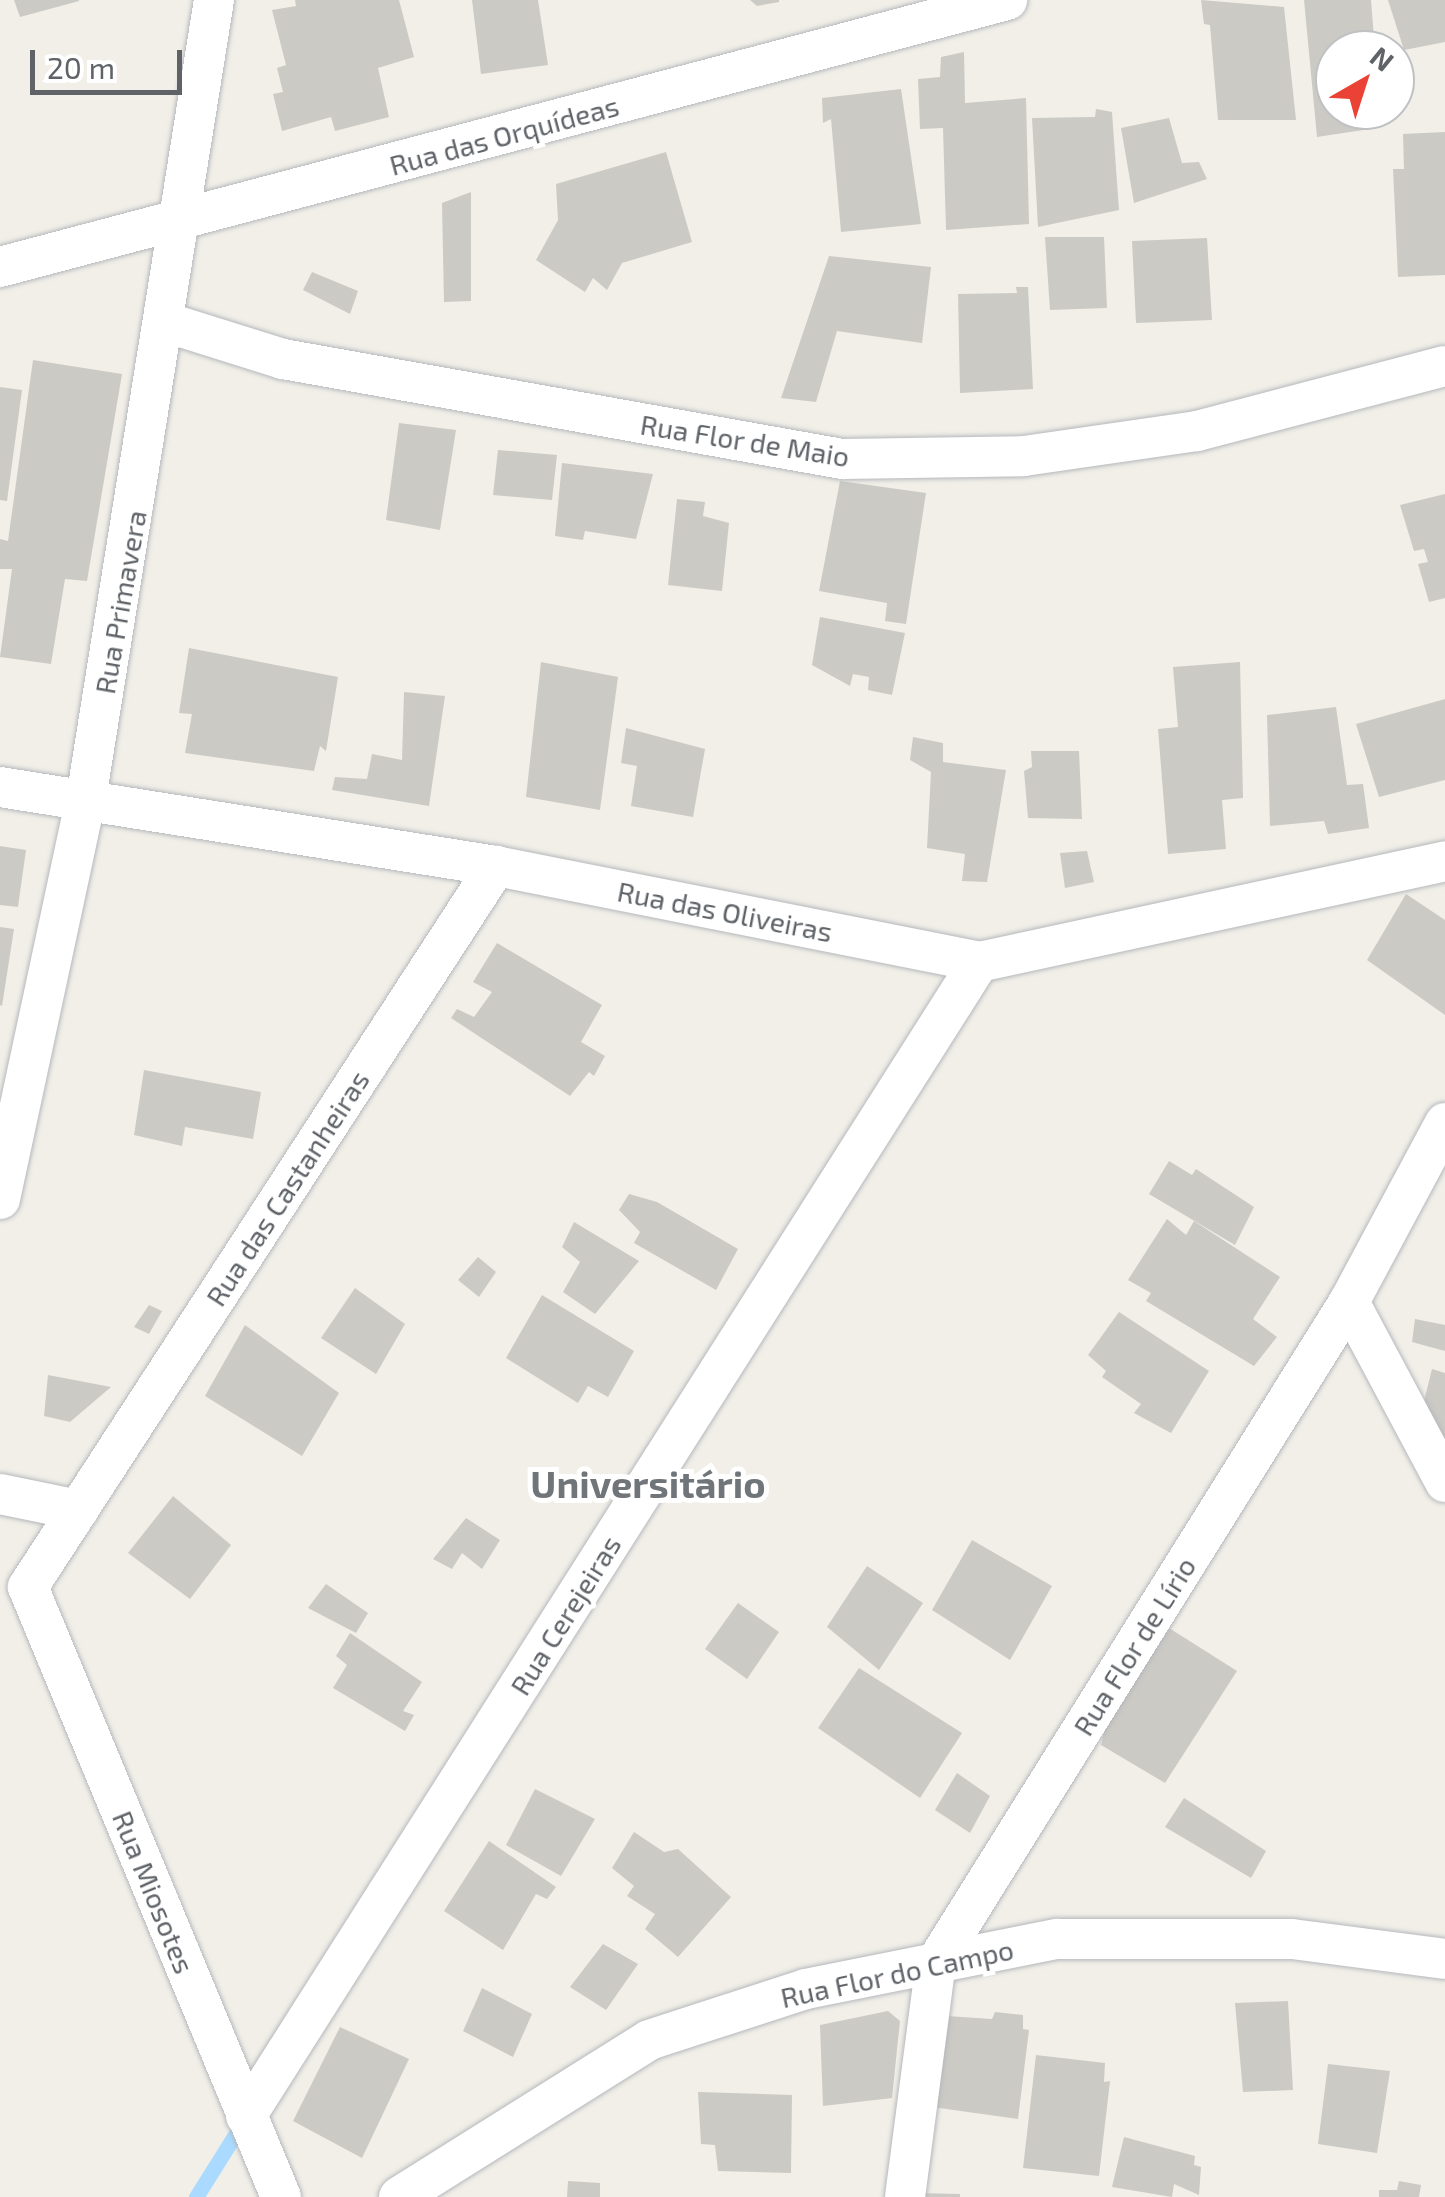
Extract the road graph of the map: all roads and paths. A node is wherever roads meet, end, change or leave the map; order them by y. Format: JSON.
{"nodes":[{"id":1,"x":214,"y":0,"type":"edge"},
{"id":2,"x":1008,"y":0,"type":"edge"},
{"id":3,"x":180,"y":223,"type":"junction"},
{"id":4,"x":0,"y":267,"type":"edge"},
{"id":5,"x":165,"y":322,"type":"junction"},
{"id":6,"x":1445,"y":366,"type":"edge"},
{"id":7,"x":0,"y":787,"type":"edge"},
{"id":8,"x":86,"y":799,"type":"junction"},
{"id":9,"x":1445,"y":861,"type":"edge"},
{"id":10,"x":496,"y":866,"type":"junction"},
{"id":11,"x":980,"y":962,"type":"junction"},
{"id":12,"x":1445,"y":1123,"type":"edge"},
{"id":13,"x":0,"y":1199,"type":"edge"},
{"id":14,"x":1349,"y":1302,"type":"junction"},
{"id":15,"x":1445,"y":1482,"type":"edge"},
{"id":16,"x":0,"y":1494,"type":"edge"},
{"id":17,"x":78,"y":1510,"type":"junction"},
{"id":18,"x":14,"y":1584,"type":"edge"},
{"id":19,"x":1445,"y":1959,"type":"edge"},
{"id":20,"x":936,"y":1963,"type":"junction"},
{"id":21,"x":246,"y":2116,"type":"junction"},
{"id":22,"x":281,"y":2197,"type":"edge"},
{"id":23,"x":399,"y":2197,"type":"edge"},
{"id":24,"x":905,"y":2197,"type":"edge"}],
"edges":[{"from":1,"to":3,"type":"street","name":"Rua Primavera"},
{"from":2,"to":3,"type":"street","name":"Rua das Orquídeas"},
{"from":3,"to":4,"type":"street","name":"Rua das Orquídeas"},
{"from":3,"to":5,"type":"street","name":"Rua Primavera"},
{"from":5,"to":6,"type":"street","name":"Rua Flor de Maio"},
{"from":5,"to":8,"type":"street","name":"Rua Primavera"},
{"from":7,"to":8,"type":"street","name":"Rua das Oliveiras"},
{"from":8,"to":10,"type":"street","name":"Rua das Oliveiras"},
{"from":8,"to":13,"type":"street","name":"Rua Primavera"},
{"from":9,"to":11,"type":"street","name":"Rua das Oliveiras"},
{"from":10,"to":11,"type":"street","name":"Rua das Oliveiras"},
{"from":10,"to":17,"type":"street","name":"Rua das Castanheiras"},
{"from":11,"to":21,"type":"street","name":"Rua Cerejeiras"},
{"from":12,"to":14,"type":"street","name":"Rua Flor de Lírio"},
{"from":14,"to":15,"type":"street"},
{"from":14,"to":20,"type":"street","name":"Rua Flor de Lírio"},
{"from":16,"to":17,"type":"street"},
{"from":17,"to":18,"type":"street","name":"Rua das Castanheiras"},
{"from":18,"to":21,"type":"street","name":"Rua Miosotes"},
{"from":19,"to":20,"type":"street","name":"Rua Flor do Campo"},
{"from":20,"to":23,"type":"street","name":"Rua Flor do Campo"},
{"from":20,"to":24,"type":"street","name":"Rua Flor de Lírio"},
{"from":21,"to":22,"type":"street","name":"Rua Miosotes"}]}
